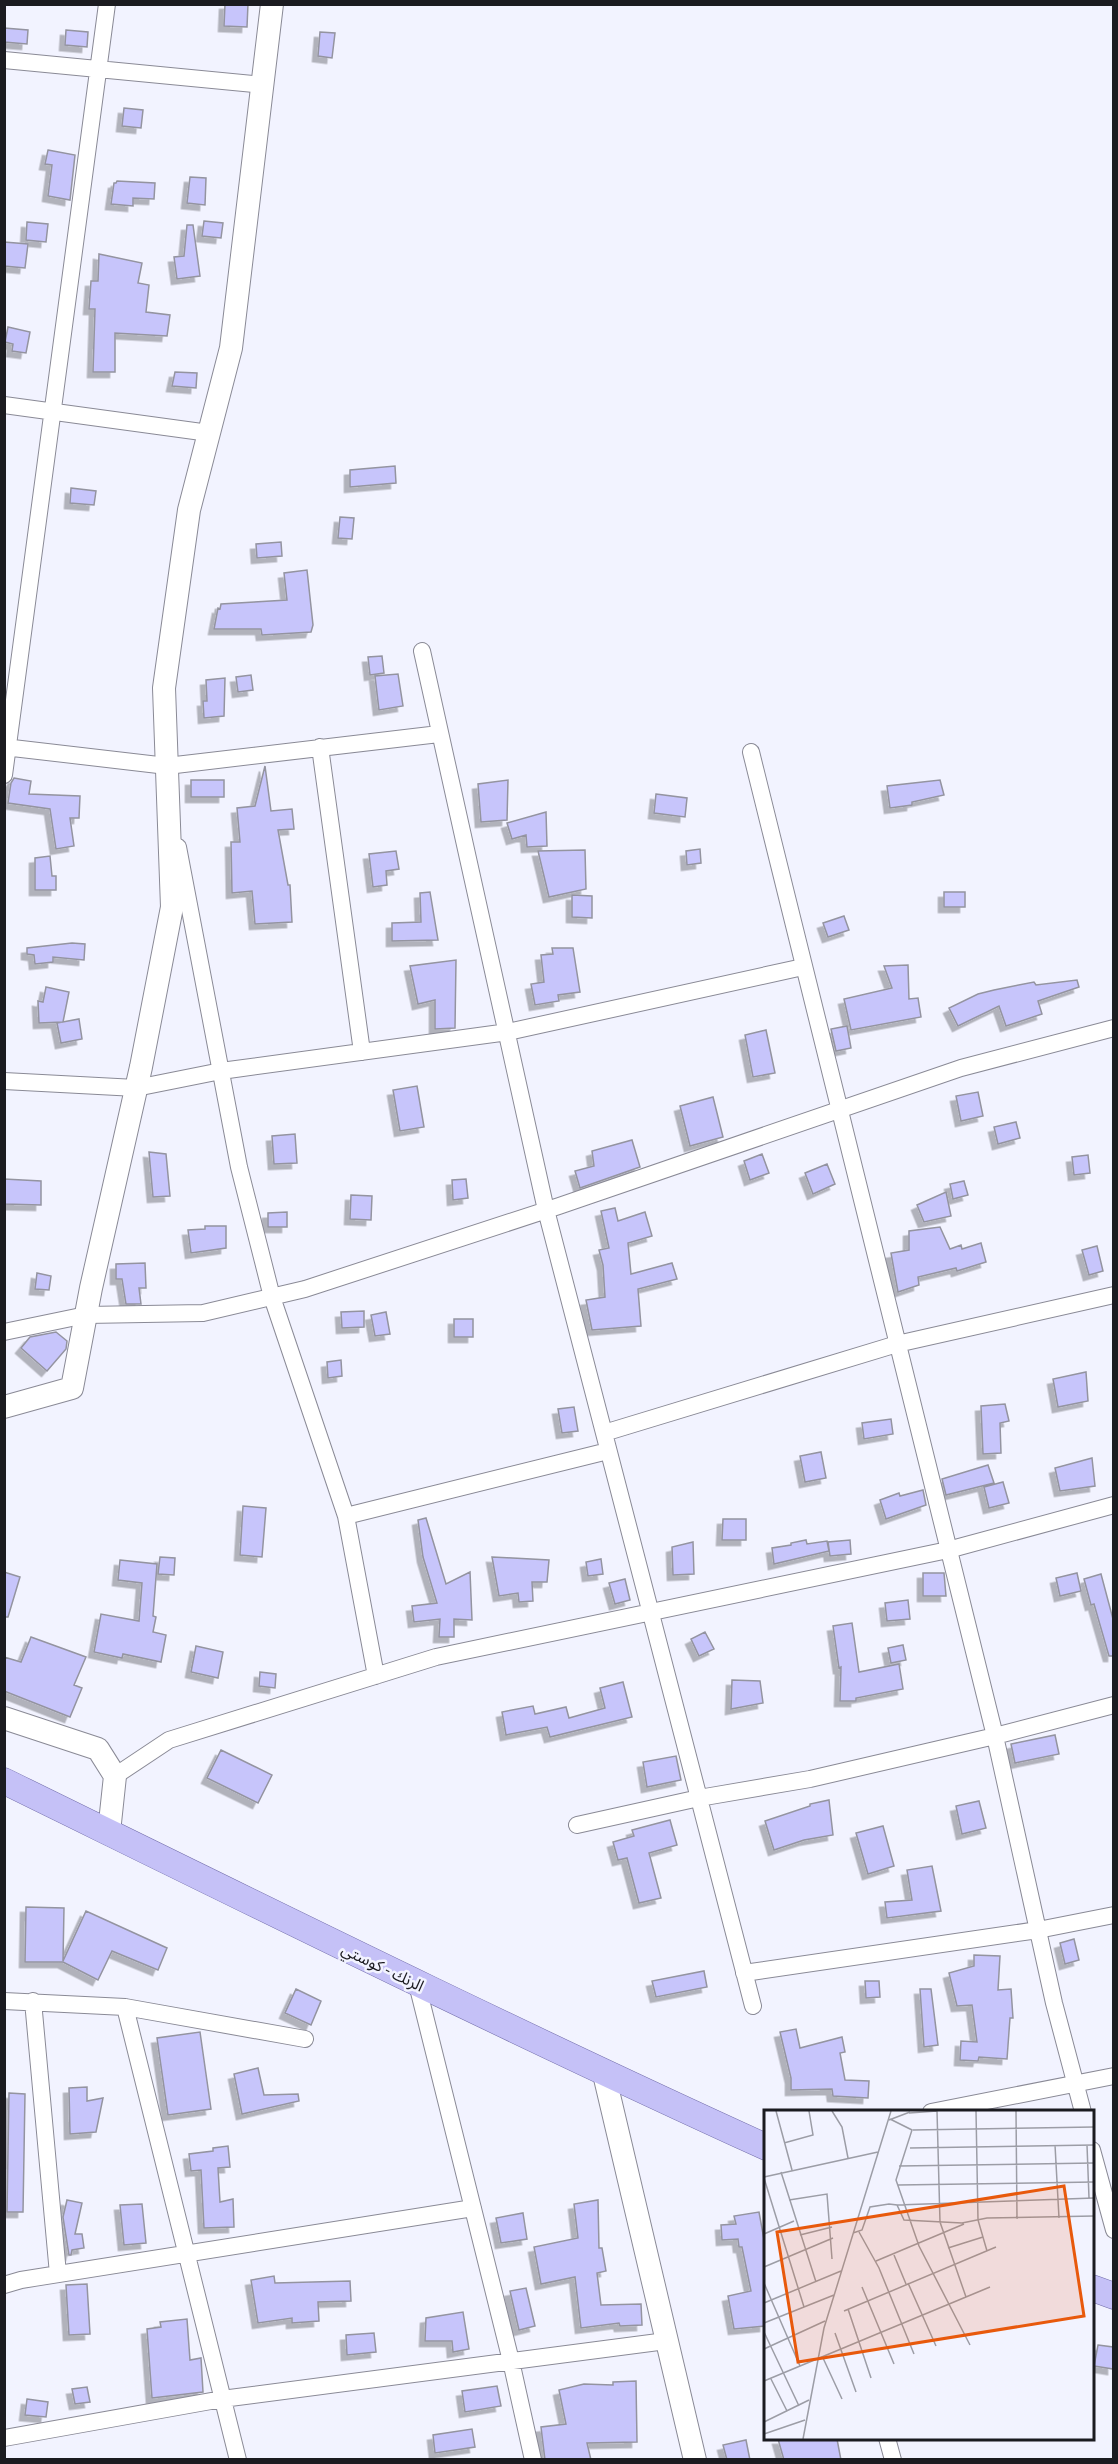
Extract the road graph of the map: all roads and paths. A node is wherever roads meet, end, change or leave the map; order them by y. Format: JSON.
{"nodes":[{"id":1,"x":107,"y":4,"type":"edge"},
{"id":2,"x":272,"y":4,"type":"edge"},
{"id":3,"x":4,"y":60,"type":"edge"},
{"id":4,"x":99,"y":69,"type":"junction"},
{"id":5,"x":263,"y":85,"type":"junction"},
{"id":6,"x":4,"y":405,"type":"edge"},
{"id":7,"x":53,"y":411,"type":"junction"},
{"id":8,"x":209,"y":433,"type":"junction"},
{"id":9,"x":423,"y":651,"type":"dead end"},
{"id":10,"x":439,"y":734,"type":"junction"},
{"id":11,"x":6,"y":747,"type":"edge"},
{"id":12,"x":320,"y":747,"type":"junction"},
{"id":13,"x":751,"y":752,"type":"dead end"},
{"id":14,"x":167,"y":766,"type":"junction"},
{"id":15,"x":4,"y":775,"type":"edge"},
{"id":16,"x":169,"y":799,"type":"junction"},
{"id":17,"x":803,"y":967,"type":"junction"},
{"id":18,"x":1113,"y":1028,"type":"edge"},
{"id":19,"x":508,"y":1032,"type":"junction"},
{"id":20,"x":362,"y":1052,"type":"junction"},
{"id":21,"x":221,"y":1071,"type":"junction"},
{"id":22,"x":4,"y":1081,"type":"edge"},
{"id":23,"x":136,"y":1088,"type":"junction"},
{"id":24,"x":838,"y":1110,"type":"junction"},
{"id":25,"x":546,"y":1210,"type":"junction"},
{"id":26,"x":1113,"y":1295,"type":"edge"},
{"id":27,"x":273,"y":1297,"type":"junction"},
{"id":28,"x":86,"y":1314,"type":"junction"},
{"id":29,"x":4,"y":1332,"type":"edge"},
{"id":30,"x":897,"y":1344,"type":"junction"},
{"id":31,"x":4,"y":1407,"type":"edge"},
{"id":32,"x":604,"y":1433,"type":"junction"},
{"id":33,"x":609,"y":1451,"type":"junction"},
{"id":34,"x":1113,"y":1505,"type":"edge"},
{"id":35,"x":346,"y":1516,"type":"junction"},
{"id":36,"x":948,"y":1550,"type":"junction"},
{"id":37,"x":650,"y":1612,"type":"junction"},
{"id":38,"x":376,"y":1676,"type":"junction"},
{"id":39,"x":1113,"y":1705,"type":"edge"},
{"id":40,"x":4,"y":1718,"type":"edge"},
{"id":41,"x":995,"y":1736,"type":"junction"},
{"id":42,"x":115,"y":1776,"type":"junction"},
{"id":43,"x":4,"y":1781,"type":"edge"},
{"id":44,"x":699,"y":1798,"type":"junction"},
{"id":45,"x":577,"y":1825,"type":"dead end"},
{"id":46,"x":109,"y":1832,"type":"junction"},
{"id":47,"x":1113,"y":1915,"type":"edge"},
{"id":48,"x":1038,"y":1930,"type":"junction"},
{"id":49,"x":744,"y":1973,"type":"junction"},
{"id":50,"x":417,"y":1984,"type":"junction"},
{"id":51,"x":4,"y":2001,"type":"edge"},
{"id":52,"x":33,"y":2001,"type":"junction"},
{"id":53,"x":753,"y":2006,"type":"dead end"},
{"id":54,"x":125,"y":2007,"type":"junction"},
{"id":55,"x":305,"y":2039,"type":"dead end"},
{"id":56,"x":604,"y":2074,"type":"junction"},
{"id":57,"x":1113,"y":2076,"type":"edge"},
{"id":58,"x":1075,"y":2083,"type":"junction"},
{"id":59,"x":941,"y":2110,"type":"edge"},
{"id":60,"x":1082,"y":2110,"type":"edge"},
{"id":61,"x":764,"y":2147,"type":"edge"},
{"id":62,"x":1094,"y":2158,"type":"edge"},
{"id":63,"x":473,"y":2208,"type":"junction"},
{"id":64,"x":1113,"y":2230,"type":"edge"},
{"id":65,"x":186,"y":2253,"type":"junction"},
{"id":66,"x":58,"y":2274,"type":"junction"},
{"id":67,"x":4,"y":2285,"type":"edge"},
{"id":68,"x":1094,"y":2289,"type":"edge"},
{"id":69,"x":1113,"y":2296,"type":"edge"},
{"id":70,"x":666,"y":2341,"type":"junction"},
{"id":71,"x":511,"y":2361,"type":"junction"},
{"id":72,"x":222,"y":2399,"type":"junction"},
{"id":73,"x":4,"y":2438,"type":"edge"},
{"id":74,"x":887,"y":2440,"type":"edge"},
{"id":75,"x":238,"y":2460,"type":"edge"},
{"id":76,"x":533,"y":2460,"type":"edge"},
{"id":77,"x":695,"y":2460,"type":"edge"},
{"id":78,"x":893,"y":2460,"type":"edge"}],
"edges":[{"from":1,"to":4,"type":"street"},
{"from":2,"to":5,"type":"street"},
{"from":3,"to":4,"type":"street"},
{"from":4,"to":5,"type":"street"},
{"from":4,"to":7,"type":"street"},
{"from":5,"to":8,"type":"street"},
{"from":6,"to":7,"type":"street"},
{"from":7,"to":8,"type":"street"},
{"from":7,"to":11,"type":"street"},
{"from":8,"to":14,"type":"street"},
{"from":9,"to":10,"type":"street"},
{"from":10,"to":12,"type":"street"},
{"from":10,"to":19,"type":"street"},
{"from":11,"to":14,"type":"street"},
{"from":11,"to":15,"type":"street"},
{"from":12,"to":14,"type":"street"},
{"from":12,"to":20,"type":"street"},
{"from":13,"to":17,"type":"street"},
{"from":14,"to":16,"type":"street"},
{"from":16,"to":21,"type":"street"},
{"from":16,"to":23,"type":"street"},
{"from":17,"to":19,"type":"street"},
{"from":17,"to":24,"type":"street"},
{"from":18,"to":24,"type":"street"},
{"from":19,"to":20,"type":"street"},
{"from":19,"to":25,"type":"street"},
{"from":20,"to":21,"type":"street"},
{"from":21,"to":23,"type":"street"},
{"from":21,"to":27,"type":"street"},
{"from":22,"to":23,"type":"street"},
{"from":23,"to":28,"type":"street"},
{"from":24,"to":25,"type":"street"},
{"from":24,"to":30,"type":"street"},
{"from":25,"to":27,"type":"street"},
{"from":25,"to":32,"type":"street"},
{"from":26,"to":30,"type":"street"},
{"from":27,"to":28,"type":"street"},
{"from":27,"to":35,"type":"street"},
{"from":28,"to":29,"type":"street"},
{"from":28,"to":31,"type":"street"},
{"from":30,"to":32,"type":"street"},
{"from":30,"to":36,"type":"street"},
{"from":32,"to":33,"type":"street"},
{"from":33,"to":35,"type":"street"},
{"from":33,"to":37,"type":"street"},
{"from":34,"to":36,"type":"street"},
{"from":35,"to":38,"type":"street"},
{"from":36,"to":37,"type":"street"},
{"from":36,"to":41,"type":"street"},
{"from":37,"to":38,"type":"street"},
{"from":37,"to":44,"type":"street"},
{"from":38,"to":42,"type":"street"},
{"from":39,"to":41,"type":"street"},
{"from":40,"to":42,"type":"street"},
{"from":41,"to":44,"type":"street"},
{"from":41,"to":48,"type":"street"},
{"from":42,"to":46,"type":"street"},
{"from":43,"to":46,"type":"main road","name":"الرنك - كوستي"},
{"from":44,"to":45,"type":"street"},
{"from":44,"to":49,"type":"street"},
{"from":46,"to":50,"type":"main road","name":"الرنك - كوستي"},
{"from":47,"to":48,"type":"street"},
{"from":48,"to":49,"type":"street"},
{"from":48,"to":58,"type":"street"},
{"from":49,"to":53,"type":"street"},
{"from":50,"to":56,"type":"main road","name":"الرنك - كوستي"},
{"from":50,"to":63,"type":"street"},
{"from":51,"to":52,"type":"street"},
{"from":52,"to":54,"type":"street"},
{"from":52,"to":66,"type":"street"},
{"from":54,"to":55,"type":"street"},
{"from":54,"to":65,"type":"street"},
{"from":56,"to":61,"type":"main road","name":"الرنك - كوستي"},
{"from":56,"to":70,"type":"street"},
{"from":57,"to":58,"type":"street"},
{"from":58,"to":59,"type":"street"},
{"from":58,"to":60,"type":"street"},
{"from":62,"to":64,"type":"street"},
{"from":63,"to":65,"type":"street"},
{"from":63,"to":71,"type":"street"},
{"from":65,"to":66,"type":"street"},
{"from":65,"to":72,"type":"street"},
{"from":66,"to":67,"type":"street"},
{"from":68,"to":69,"type":"main road"},
{"from":70,"to":71,"type":"street"},
{"from":70,"to":77,"type":"street"},
{"from":71,"to":72,"type":"street"},
{"from":71,"to":76,"type":"street"},
{"from":72,"to":73,"type":"street"},
{"from":72,"to":75,"type":"street"},
{"from":74,"to":78,"type":"street"}]}
